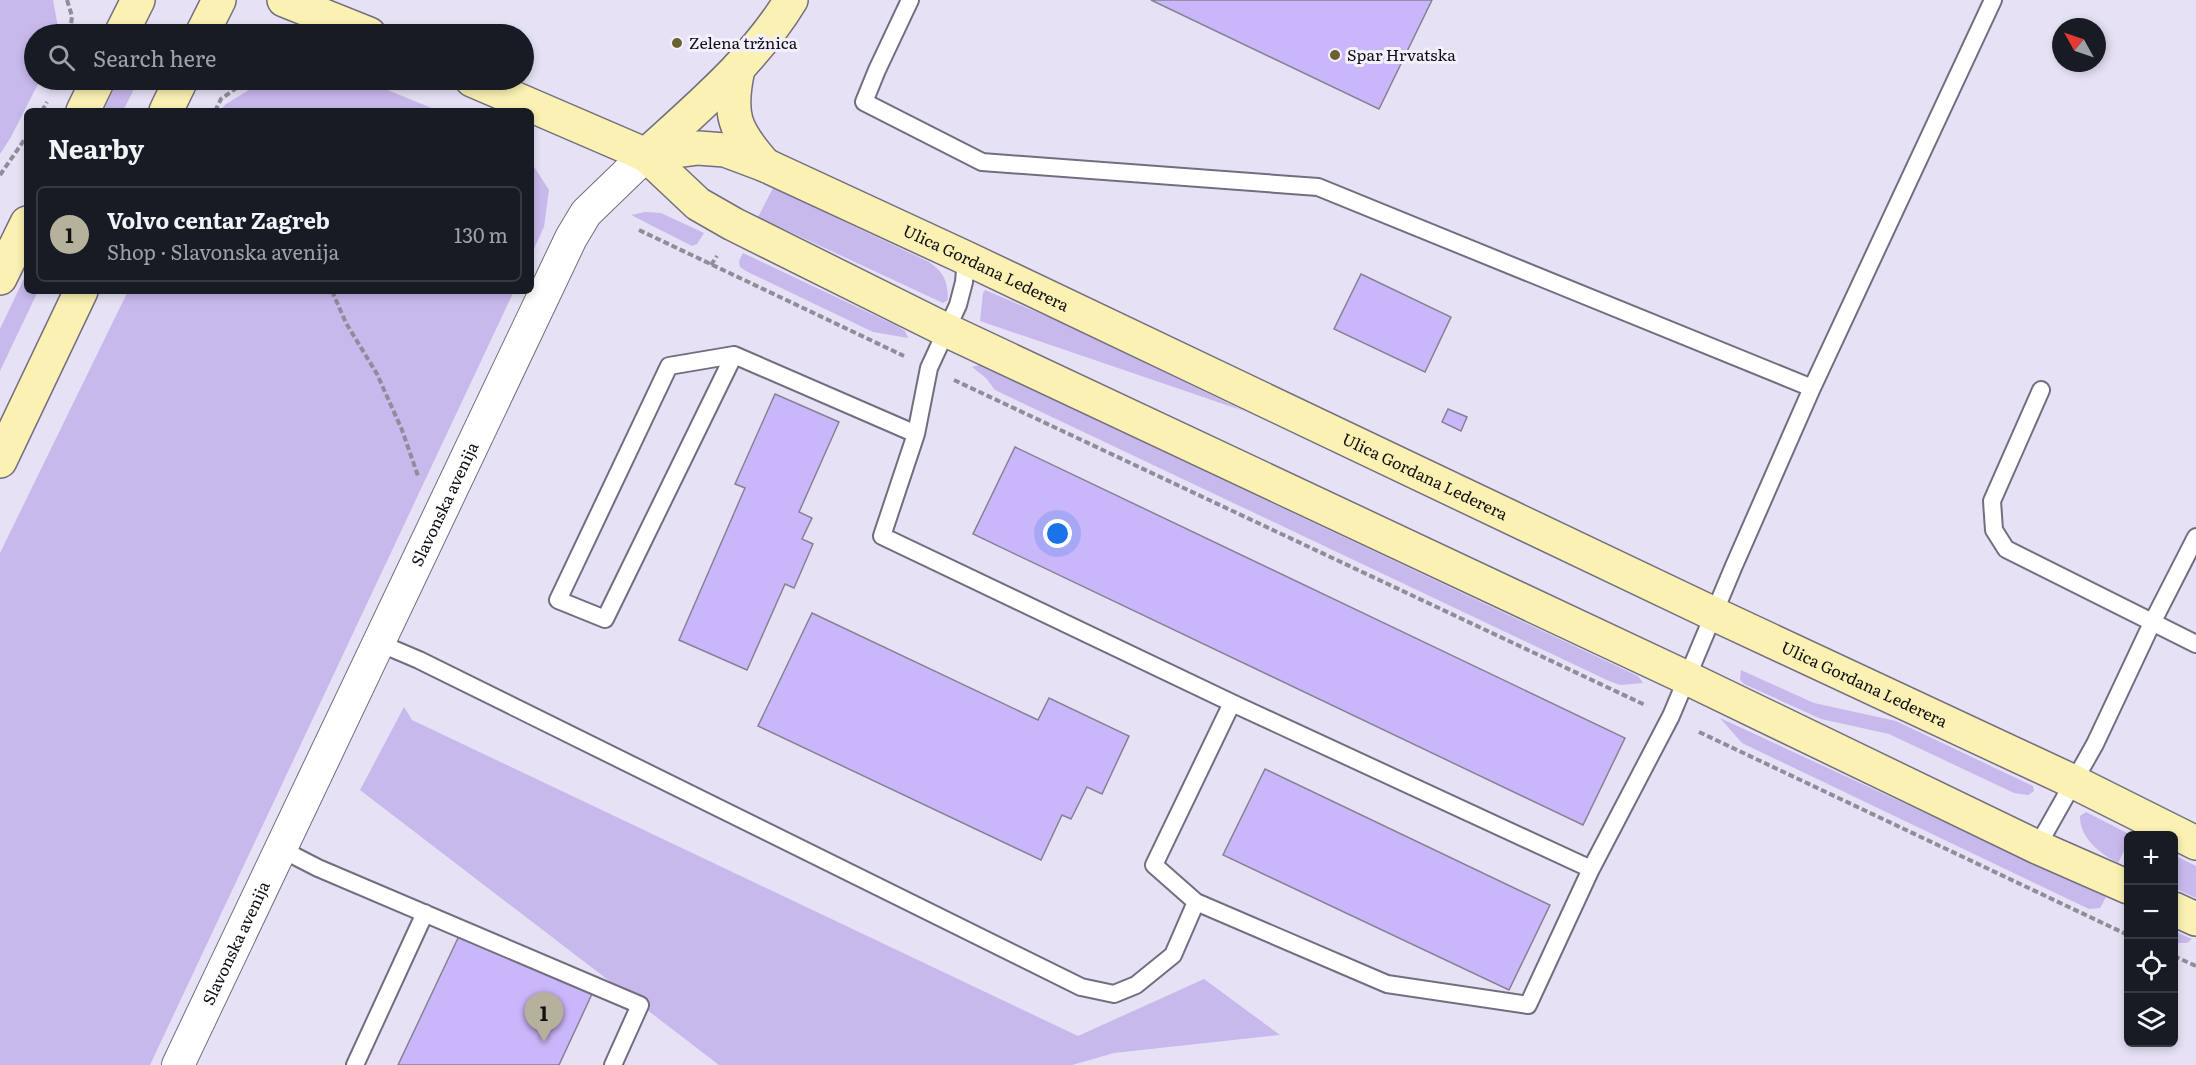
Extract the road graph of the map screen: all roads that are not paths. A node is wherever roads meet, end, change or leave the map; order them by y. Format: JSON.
{"nodes":[{"id":1,"x":138,"y":0,"type":"edge"},
{"id":2,"x":219,"y":0,"type":"edge"},
{"id":3,"x":284,"y":0,"type":"edge"},
{"id":4,"x":790,"y":0,"type":"edge"},
{"id":5,"x":910,"y":0,"type":"edge"},
{"id":6,"x":1994,"y":0,"type":"edge"},
{"id":7,"x":126,"y":24,"type":"edge"},
{"id":8,"x":207,"y":24,"type":"edge"},
{"id":9,"x":344,"y":24,"type":"edge"},
{"id":10,"x":738,"y":69,"type":"junction"},
{"id":11,"x":93,"y":90,"type":"edge"},
{"id":12,"x":176,"y":90,"type":"edge"},
{"id":13,"x":495,"y":90,"type":"edge"},
{"id":14,"x":84,"y":108,"type":"edge"},
{"id":15,"x":167,"y":108,"type":"edge"},
{"id":16,"x":646,"y":155,"type":"junction"},
{"id":17,"x":765,"y":165,"type":"junction"},
{"id":18,"x":24,"y":230,"type":"edge"},
{"id":19,"x":966,"y":258,"type":"junction"},
{"id":20,"x":0,"y":278,"type":"edge"},
{"id":21,"x":80,"y":294,"type":"edge"},
{"id":22,"x":946,"y":330,"type":"junction"},
{"id":23,"x":734,"y":355,"type":"junction"},
{"id":24,"x":1812,"y":388,"type":"junction"},
{"id":25,"x":2041,"y":390,"type":"dead end"},
{"id":26,"x":916,"y":434,"type":"junction"},
{"id":27,"x":0,"y":461,"type":"edge"},
{"id":28,"x":2196,"y":537,"type":"edge"},
{"id":29,"x":1714,"y":614,"type":"junction"},
{"id":30,"x":2152,"y":623,"type":"junction"},
{"id":31,"x":378,"y":644,"type":"junction"},
{"id":32,"x":2196,"y":644,"type":"edge"},
{"id":33,"x":1687,"y":678,"type":"junction"},
{"id":34,"x":1232,"y":703,"type":"junction"},
{"id":35,"x":2074,"y":782,"type":"junction"},
{"id":36,"x":2196,"y":843,"type":"edge"},
{"id":37,"x":2037,"y":847,"type":"junction"},
{"id":38,"x":281,"y":849,"type":"junction"},
{"id":39,"x":1592,"y":869,"type":"junction"},
{"id":40,"x":2124,"y":885,"type":"edge"},
{"id":41,"x":1196,"y":902,"type":"junction"},
{"id":42,"x":2178,"y":911,"type":"edge"},
{"id":43,"x":425,"y":913,"type":"junction"},
{"id":44,"x":2196,"y":919,"type":"edge"},
{"id":45,"x":178,"y":1065,"type":"edge"},
{"id":46,"x":355,"y":1065,"type":"edge"},
{"id":47,"x":613,"y":1065,"type":"edge"}],
"edges":[{"from":1,"to":7,"type":"street"},
{"from":2,"to":8,"type":"street"},
{"from":3,"to":9,"type":"street"},
{"from":4,"to":10,"type":"street","name":"Slavonska avenija"},
{"from":5,"to":24,"type":"lane"},
{"from":6,"to":24,"type":"lane"},
{"from":10,"to":16,"type":"street","name":"Slavonska avenija"},
{"from":10,"to":17,"type":"street"},
{"from":11,"to":14,"type":"street"},
{"from":12,"to":15,"type":"street"},
{"from":13,"to":16,"type":"street"},
{"from":16,"to":17,"type":"street","name":"Ulica Gordana Lederera"},
{"from":16,"to":22,"type":"street"},
{"from":16,"to":31,"type":"street","name":"Slavonska avenija"},
{"from":17,"to":19,"type":"street","name":"Ulica Gordana Lederera"},
{"from":18,"to":20,"type":"street"},
{"from":19,"to":22,"type":"lane"},
{"from":19,"to":29,"type":"street","name":"Ulica Gordana Lederera"},
{"from":21,"to":27,"type":"street"},
{"from":22,"to":26,"type":"lane"},
{"from":22,"to":33,"type":"street"},
{"from":23,"to":23,"type":"lane"},
{"from":23,"to":26,"type":"lane"},
{"from":24,"to":29,"type":"lane"},
{"from":25,"to":30,"type":"lane"},
{"from":26,"to":34,"type":"lane"},
{"from":28,"to":30,"type":"lane"},
{"from":29,"to":33,"type":"lane"},
{"from":29,"to":35,"type":"street","name":"Ulica Gordana Lederera"},
{"from":30,"to":32,"type":"lane"},
{"from":30,"to":35,"type":"lane"},
{"from":31,"to":38,"type":"street","name":"Slavonska avenija"},
{"from":31,"to":41,"type":"lane"},
{"from":33,"to":37,"type":"street"},
{"from":33,"to":39,"type":"lane"},
{"from":34,"to":39,"type":"lane"},
{"from":34,"to":41,"type":"lane"},
{"from":35,"to":36,"type":"street","name":"Ulica Gordana Lederera"},
{"from":35,"to":37,"type":"lane"},
{"from":37,"to":40,"type":"street"},
{"from":38,"to":43,"type":"lane"},
{"from":38,"to":45,"type":"street","name":"Slavonska avenija"},
{"from":39,"to":41,"type":"lane"},
{"from":42,"to":44,"type":"street"},
{"from":43,"to":46,"type":"lane"},
{"from":43,"to":47,"type":"lane"}]}
